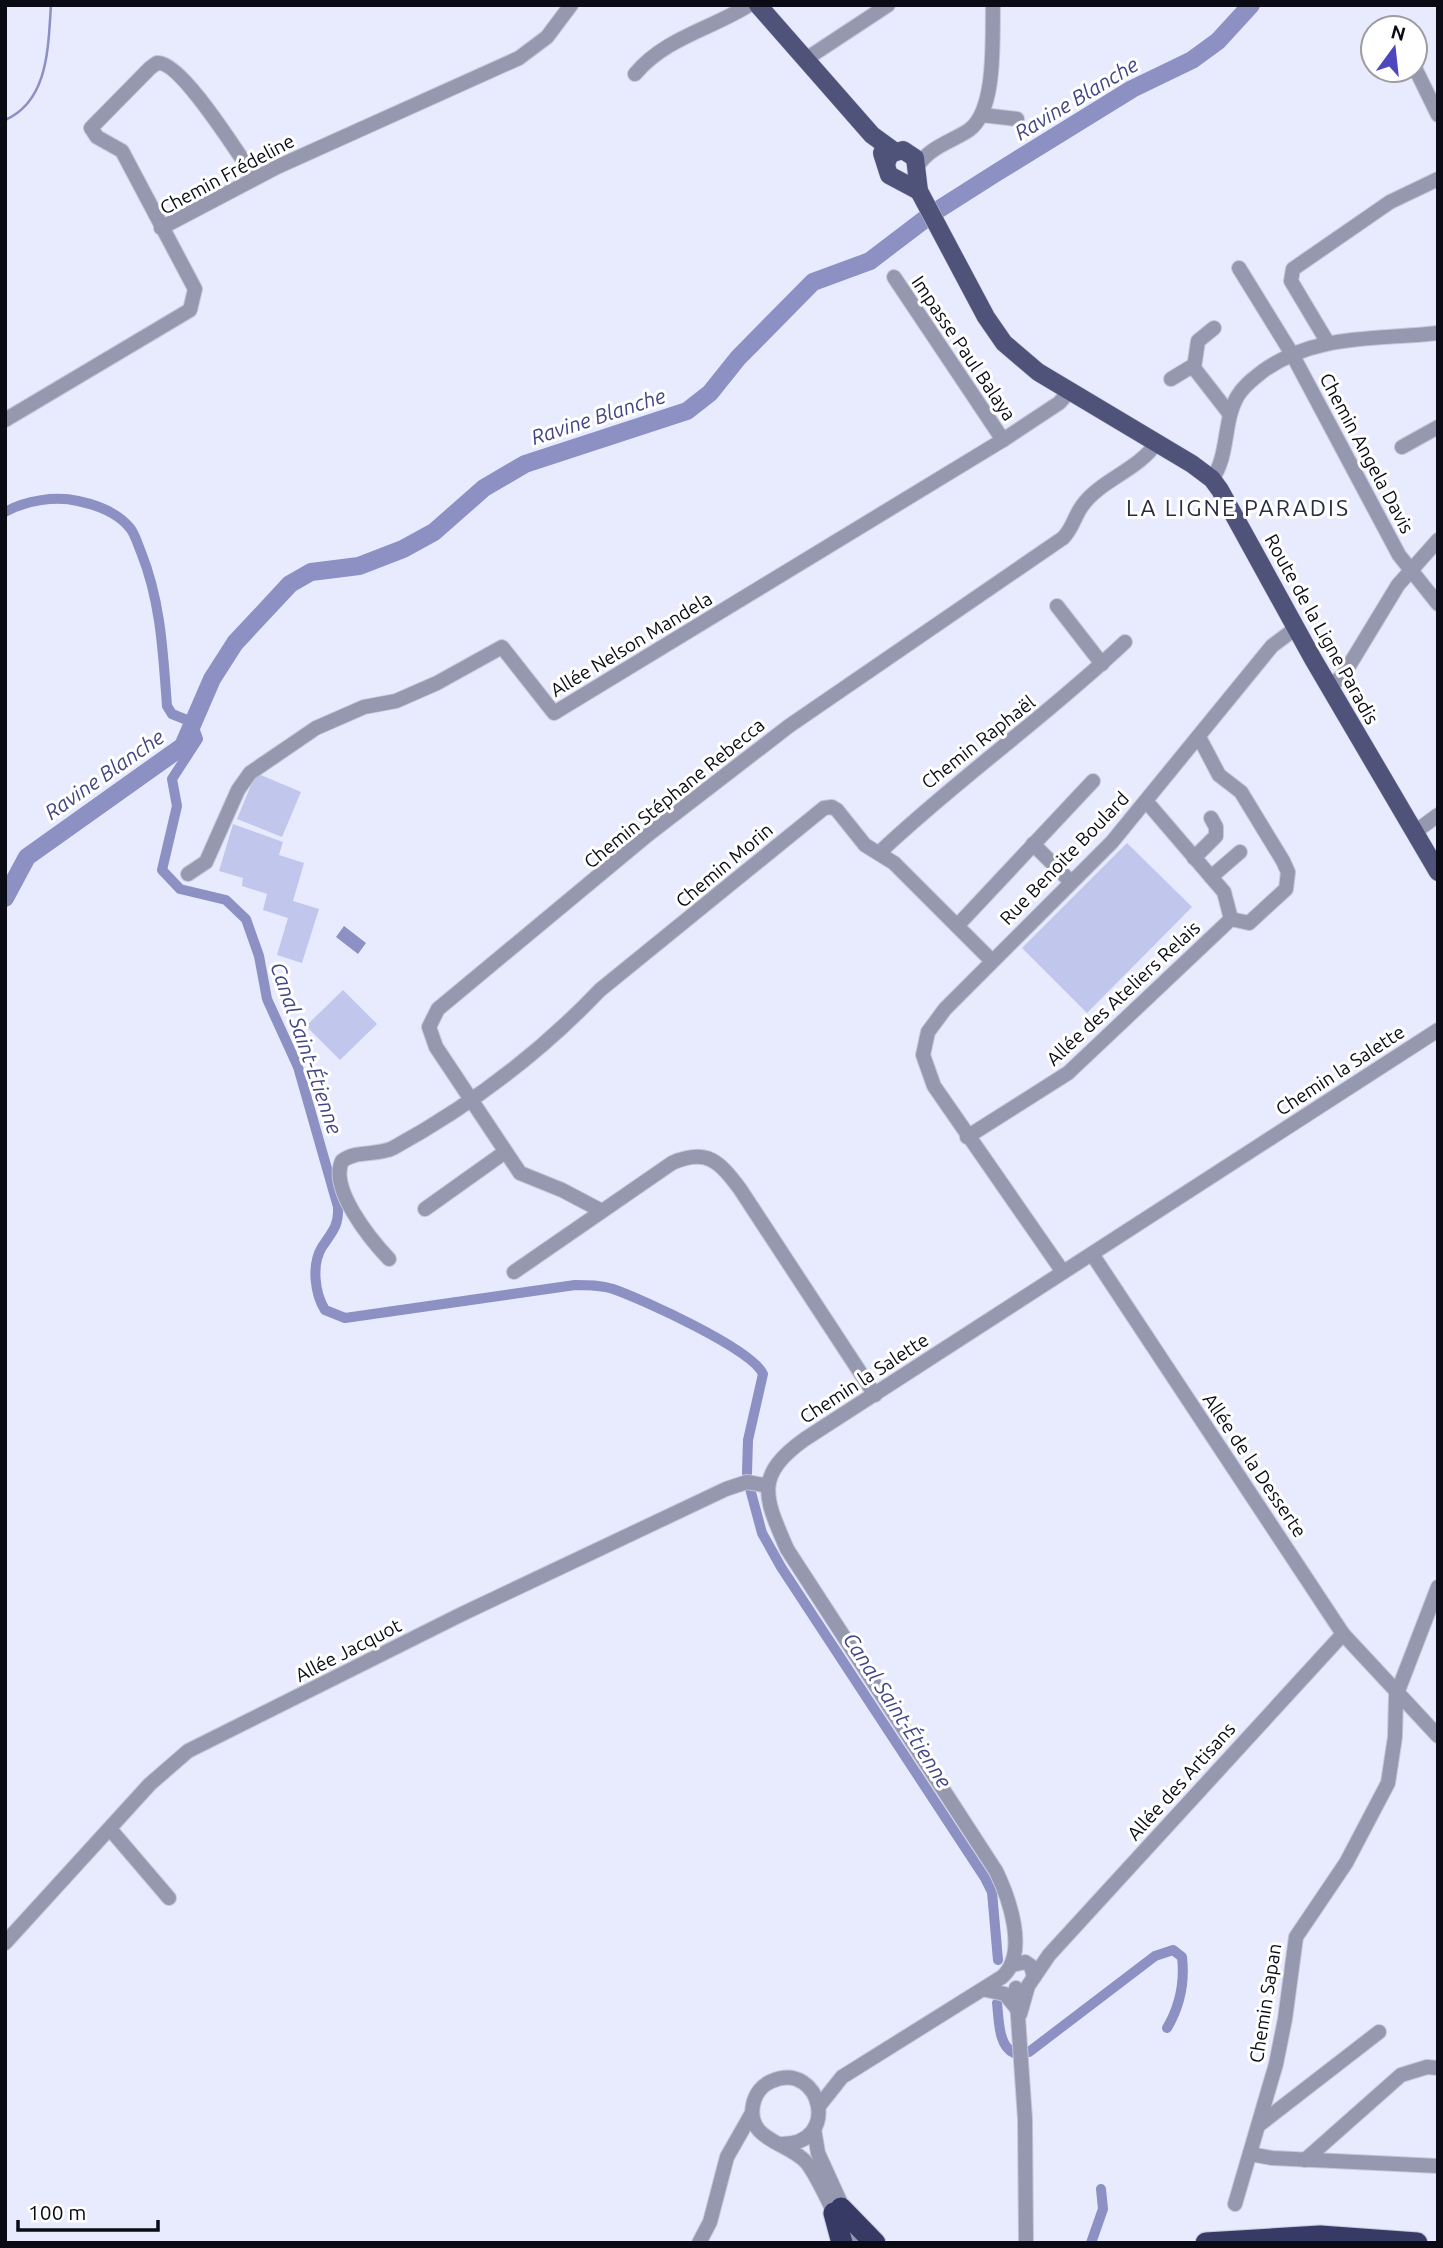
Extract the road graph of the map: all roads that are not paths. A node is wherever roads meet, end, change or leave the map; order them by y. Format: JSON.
{"nodes":[{"id":1,"x":571,"y":5,"type":"edge"},
{"id":2,"x":749,"y":5,"type":"edge"},
{"id":3,"x":758,"y":5,"type":"edge"},
{"id":4,"x":888,"y":5,"type":"edge"},
{"id":5,"x":981,"y":5,"type":"edge"},
{"id":6,"x":992,"y":11,"type":"edge"},
{"id":7,"x":806,"y":59,"type":"junction"},
{"id":8,"x":635,"y":74,"type":"dead end"},
{"id":9,"x":1433,"y":96,"type":"edge"},
{"id":10,"x":1438,"y":115,"type":"edge"},
{"id":11,"x":982,"y":116,"type":"junction"},
{"id":12,"x":1017,"y":119,"type":"dead end"},
{"id":13,"x":904,"y":164,"type":"junction"},
{"id":14,"x":255,"y":178,"type":"junction"},
{"id":15,"x":1438,"y":179,"type":"edge"},
{"id":16,"x":161,"y":228,"type":"junction"},
{"id":17,"x":1239,"y":268,"type":"dead end"},
{"id":18,"x":894,"y":277,"type":"dead end"},
{"id":19,"x":1214,"y":328,"type":"dead end"},
{"id":20,"x":1438,"y":333,"type":"edge"},
{"id":21,"x":1328,"y":343,"type":"junction"},
{"id":22,"x":1292,"y":354,"type":"junction"},
{"id":23,"x":1194,"y":365,"type":"junction"},
{"id":24,"x":1171,"y":379,"type":"dead end"},
{"id":25,"x":1070,"y":391,"type":"junction"},
{"id":26,"x":1229,"y":414,"type":"junction"},
{"id":27,"x":5,"y":420,"type":"edge"},
{"id":28,"x":1438,"y":427,"type":"edge"},
{"id":29,"x":1003,"y":440,"type":"junction"},
{"id":30,"x":1157,"y":442,"type":"junction"},
{"id":31,"x":1402,"y":447,"type":"dead end"},
{"id":32,"x":1212,"y":478,"type":"junction"},
{"id":33,"x":1438,"y":540,"type":"edge"},
{"id":34,"x":1410,"y":569,"type":"junction"},
{"id":35,"x":1438,"y":604,"type":"edge"},
{"id":36,"x":1057,"y":606,"type":"dead end"},
{"id":37,"x":1296,"y":628,"type":"junction"},
{"id":38,"x":1125,"y":642,"type":"dead end"},
{"id":39,"x":1102,"y":664,"type":"junction"},
{"id":40,"x":1330,"y":687,"type":"junction"},
{"id":41,"x":1199,"y":737,"type":"junction"},
{"id":42,"x":1093,"y":782,"type":"dead end"},
{"id":43,"x":1146,"y":801,"type":"junction"},
{"id":44,"x":1438,"y":816,"type":"edge"},
{"id":45,"x":1210,"y":818,"type":"dead end"},
{"id":46,"x":1415,"y":832,"type":"junction"},
{"id":47,"x":1033,"y":844,"type":"junction"},
{"id":48,"x":1240,"y":852,"type":"dead end"},
{"id":49,"x":879,"y":853,"type":"junction"},
{"id":50,"x":1194,"y":858,"type":"junction"},
{"id":51,"x":1438,"y":872,"type":"edge"},
{"id":52,"x":188,"y":874,"type":"dead end"},
{"id":53,"x":1211,"y":877,"type":"junction"},
{"id":54,"x":1071,"y":882,"type":"junction"},
{"id":55,"x":1231,"y":919,"type":"junction"},
{"id":56,"x":957,"y":926,"type":"junction"},
{"id":57,"x":991,"y":960,"type":"junction"},
{"id":58,"x":1438,"y":1030,"type":"edge"},
{"id":59,"x":471,"y":1100,"type":"junction"},
{"id":60,"x":967,"y":1138,"type":"junction"},
{"id":61,"x":505,"y":1152,"type":"junction"},
{"id":62,"x":425,"y":1209,"type":"dead end"},
{"id":63,"x":600,"y":1210,"type":"junction"},
{"id":64,"x":1092,"y":1254,"type":"junction"},
{"id":65,"x":389,"y":1259,"type":"dead end"},
{"id":66,"x":514,"y":1272,"type":"dead end"},
{"id":67,"x":1063,"y":1272,"type":"junction"},
{"id":68,"x":875,"y":1395,"type":"junction"},
{"id":69,"x":768,"y":1486,"type":"junction"},
{"id":70,"x":1438,"y":1587,"type":"edge"},
{"id":71,"x":1343,"y":1633,"type":"junction"},
{"id":72,"x":1398,"y":1690,"type":"junction"},
{"id":73,"x":1438,"y":1735,"type":"edge"},
{"id":74,"x":110,"y":1829,"type":"junction"},
{"id":75,"x":169,"y":1898,"type":"dead end"},
{"id":76,"x":5,"y":1943,"type":"edge"},
{"id":77,"x":1020,"y":1975,"type":"junction"},
{"id":78,"x":986,"y":1990,"type":"junction"},
{"id":79,"x":1020,"y":2014,"type":"junction"},
{"id":80,"x":1379,"y":2032,"type":"dead end"},
{"id":81,"x":1438,"y":2068,"type":"edge"},
{"id":82,"x":842,"y":2077,"type":"junction"},
{"id":83,"x":804,"y":2084,"type":"junction"},
{"id":84,"x":819,"y":2106,"type":"junction"},
{"id":85,"x":752,"y":2113,"type":"junction"},
{"id":86,"x":1259,"y":2124,"type":"junction"},
{"id":87,"x":814,"y":2129,"type":"junction"},
{"id":88,"x":765,"y":2137,"type":"junction"},
{"id":89,"x":733,"y":2144,"type":"junction"},
{"id":90,"x":781,"y":2144,"type":"junction"},
{"id":91,"x":1250,"y":2154,"type":"junction"},
{"id":92,"x":1305,"y":2160,"type":"junction"},
{"id":93,"x":1438,"y":2166,"type":"edge"},
{"id":94,"x":1235,"y":2204,"type":"dead end"},
{"id":95,"x":837,"y":2210,"type":"junction"},
{"id":96,"x":699,"y":2243,"type":"edge"},
{"id":97,"x":842,"y":2243,"type":"edge"},
{"id":98,"x":850,"y":2243,"type":"edge"},
{"id":99,"x":859,"y":2243,"type":"edge"},
{"id":100,"x":875,"y":2243,"type":"edge"},
{"id":101,"x":1026,"y":2243,"type":"edge"},
{"id":102,"x":1206,"y":2243,"type":"edge"},
{"id":103,"x":1417,"y":2243,"type":"edge"}],
"edges":[{"from":1,"to":14,"type":"street","name":"Chemin Frédeline"},
{"from":2,"to":8,"type":"street"},
{"from":3,"to":7,"type":"main road"},
{"from":4,"to":7,"type":"street"},
{"from":5,"to":6,"type":"street"},
{"from":6,"to":11,"type":"street"},
{"from":7,"to":13,"type":"main road"},
{"from":9,"to":10,"type":"street"},
{"from":11,"to":12,"type":"street"},
{"from":11,"to":13,"type":"street"},
{"from":13,"to":25,"type":"main road","name":"Route de la Ligne Paradis"},
{"from":14,"to":16,"type":"street","name":"Chemin Frédeline"},
{"from":14,"to":16,"type":"street"},
{"from":15,"to":21,"type":"street"},
{"from":16,"to":27,"type":"street","name":"Chemin Frédeline"},
{"from":17,"to":22,"type":"street","name":"Chemin Angela Davis"},
{"from":18,"to":29,"type":"street","name":"Impasse Paul Balaya"},
{"from":19,"to":23,"type":"street"},
{"from":20,"to":21,"type":"street"},
{"from":21,"to":22,"type":"street"},
{"from":22,"to":26,"type":"street"},
{"from":22,"to":34,"type":"street","name":"Chemin Angela Davis"},
{"from":23,"to":24,"type":"street"},
{"from":23,"to":26,"type":"street"},
{"from":25,"to":29,"type":"street","name":"Allée Nelson Mandela"},
{"from":25,"to":30,"type":"main road","name":"Route de la Ligne Paradis"},
{"from":26,"to":32,"type":"street"},
{"from":28,"to":31,"type":"street"},
{"from":29,"to":52,"type":"street","name":"Allée Nelson Mandela"},
{"from":30,"to":32,"type":"main road","name":"Route de la Ligne Paradis"},
{"from":30,"to":59,"type":"street","name":"Chemin Stéphane Rebecca"},
{"from":32,"to":37,"type":"main road","name":"Route de la Ligne Paradis"},
{"from":33,"to":34,"type":"street"},
{"from":34,"to":35,"type":"street","name":"Chemin Angela Davis"},
{"from":34,"to":40,"type":"street"},
{"from":36,"to":39,"type":"street"},
{"from":37,"to":40,"type":"main road","name":"Route de la Ligne Paradis"},
{"from":37,"to":41,"type":"street","name":"Rue Benoite Boulard"},
{"from":38,"to":39,"type":"street","name":"Chemin Raphaël"},
{"from":39,"to":49,"type":"street","name":"Chemin Raphaël"},
{"from":40,"to":46,"type":"main road","name":"Route de la Ligne Paradis"},
{"from":41,"to":43,"type":"street","name":"Rue Benoite Boulard"},
{"from":41,"to":55,"type":"street"},
{"from":42,"to":47,"type":"street"},
{"from":43,"to":50,"type":"street"},
{"from":43,"to":54,"type":"street","name":"Rue Benoite Boulard"},
{"from":44,"to":46,"type":"street"},
{"from":45,"to":50,"type":"street"},
{"from":46,"to":51,"type":"main road","name":"Route de la Ligne Paradis"},
{"from":47,"to":54,"type":"street"},
{"from":47,"to":56,"type":"street"},
{"from":48,"to":53,"type":"street"},
{"from":49,"to":56,"type":"street","name":"Chemin Morin"},
{"from":49,"to":59,"type":"street","name":"Chemin Morin"},
{"from":50,"to":53,"type":"street"},
{"from":53,"to":55,"type":"street"},
{"from":54,"to":57,"type":"street","name":"Rue Benoite Boulard"},
{"from":55,"to":60,"type":"street","name":"Allée des Ateliers Relais"},
{"from":56,"to":57,"type":"street","name":"Chemin Morin"},
{"from":57,"to":60,"type":"street","name":"Rue Benoite Boulard"},
{"from":58,"to":64,"type":"street","name":"Chemin la Salette"},
{"from":59,"to":61,"type":"street","name":"Chemin Stéphane Rebecca"},
{"from":59,"to":65,"type":"street","name":"Chemin Morin"},
{"from":60,"to":67,"type":"street"},
{"from":61,"to":62,"type":"street"},
{"from":61,"to":63,"type":"street","name":"Chemin Stéphane Rebecca"},
{"from":63,"to":66,"type":"street"},
{"from":63,"to":68,"type":"street"},
{"from":64,"to":67,"type":"street","name":"Chemin la Salette"},
{"from":64,"to":71,"type":"street","name":"Allée de la Desserte"},
{"from":67,"to":68,"type":"street","name":"Chemin la Salette"},
{"from":68,"to":69,"type":"street","name":"Chemin la Salette"},
{"from":69,"to":74,"type":"street","name":"Allée Jacquot"},
{"from":69,"to":77,"type":"street"},
{"from":70,"to":72,"type":"street","name":"Chemin Sapan"},
{"from":71,"to":72,"type":"street","name":"Allée de la Desserte"},
{"from":71,"to":77,"type":"street","name":"Allée des Artisans"},
{"from":72,"to":73,"type":"street","name":"Allée de la Desserte"},
{"from":72,"to":86,"type":"street","name":"Chemin Sapan"},
{"from":74,"to":75,"type":"street"},
{"from":74,"to":76,"type":"street","name":"Allée Jacquot"},
{"from":77,"to":78,"type":"street","name":"Allée des Artisans"},
{"from":77,"to":79,"type":"street"},
{"from":78,"to":79,"type":"street"},
{"from":78,"to":82,"type":"street","name":"Allée des Artisans"},
{"from":79,"to":101,"type":"street"},
{"from":80,"to":86,"type":"street"},
{"from":81,"to":92,"type":"street"},
{"from":82,"to":83,"type":"street"},
{"from":82,"to":84,"type":"street"},
{"from":83,"to":84,"type":"street"},
{"from":83,"to":85,"type":"street"},
{"from":84,"to":87,"type":"street"},
{"from":85,"to":88,"type":"street"},
{"from":85,"to":89,"type":"street"},
{"from":86,"to":91,"type":"street","name":"Chemin Sapan"},
{"from":87,"to":90,"type":"street"},
{"from":87,"to":95,"type":"street"},
{"from":88,"to":89,"type":"street"},
{"from":88,"to":90,"type":"street"},
{"from":89,"to":96,"type":"street"},
{"from":90,"to":95,"type":"street"},
{"from":91,"to":92,"type":"street"},
{"from":91,"to":94,"type":"street","name":"Chemin Sapan"},
{"from":92,"to":93,"type":"street"},
{"from":95,"to":97,"type":"highway"},
{"from":95,"to":98,"type":"street"},
{"from":95,"to":99,"type":"street"},
{"from":95,"to":100,"type":"highway"},
{"from":102,"to":103,"type":"highway"}]}
